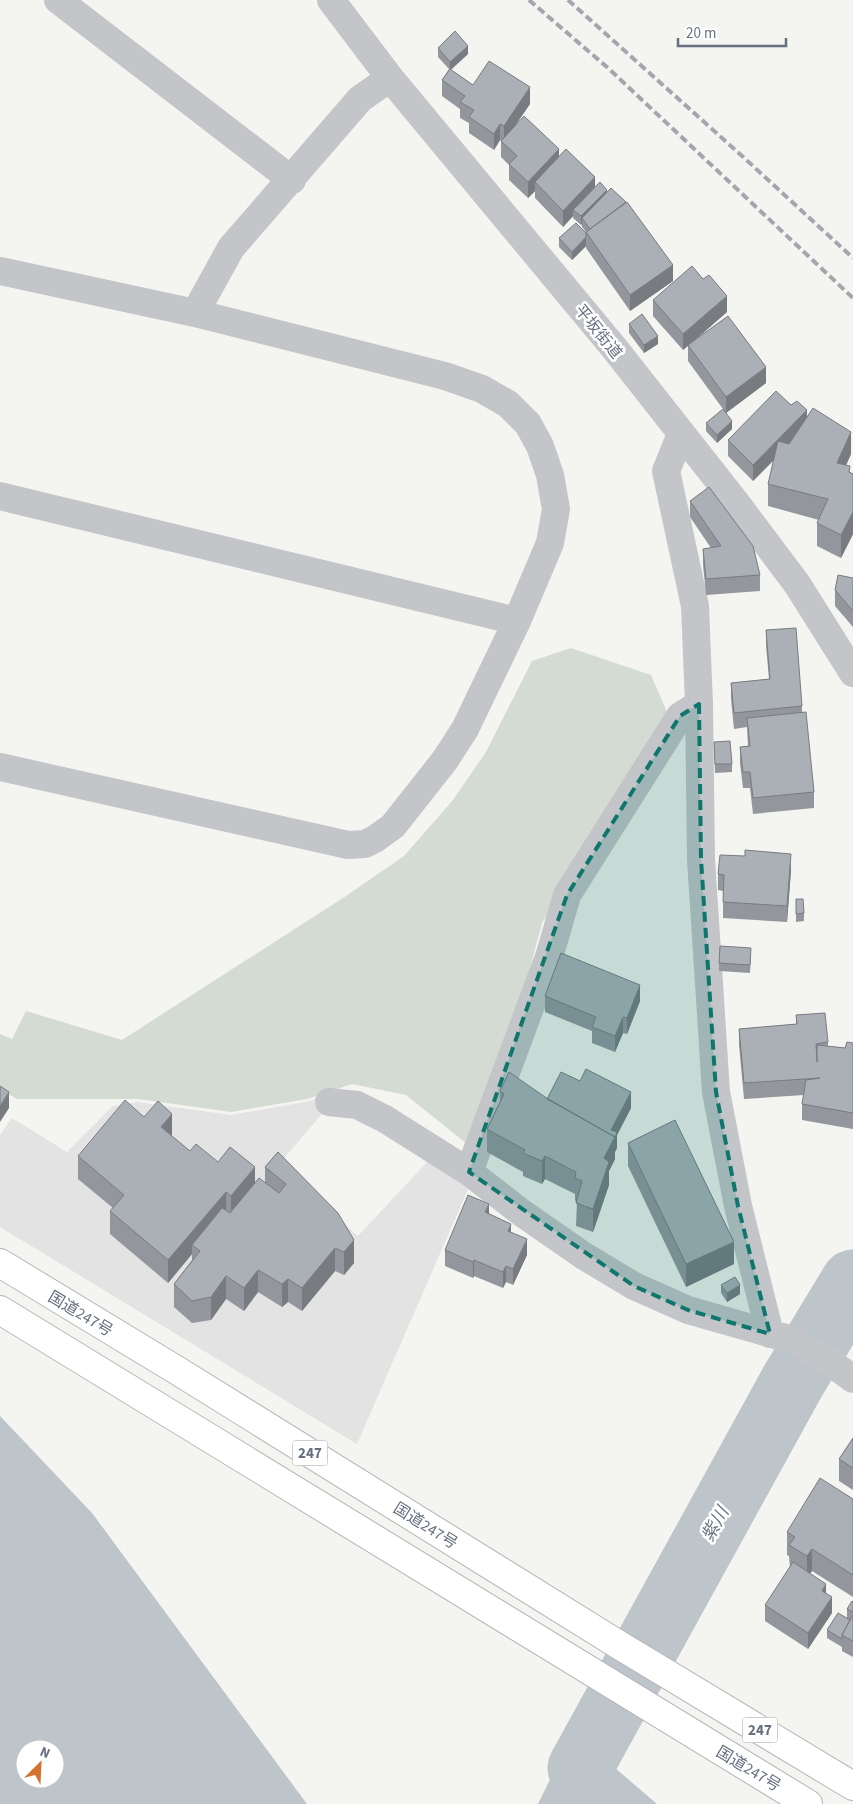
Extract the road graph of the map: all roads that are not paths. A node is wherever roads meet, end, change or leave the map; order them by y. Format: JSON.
{"nodes":[{"id":1,"x":58,"y":0,"type":"edge"},
{"id":2,"x":331,"y":0,"type":"edge"},
{"id":3,"x":390,"y":78,"type":"junction"},
{"id":4,"x":292,"y":180,"type":"junction"},
{"id":5,"x":0,"y":271,"type":"edge"},
{"id":6,"x":195,"y":312,"type":"junction"},
{"id":7,"x":681,"y":434,"type":"junction"},
{"id":8,"x":0,"y":496,"type":"edge"},
{"id":9,"x":517,"y":621,"type":"junction"},
{"id":10,"x":853,"y":673,"type":"edge"},
{"id":11,"x":699,"y":704,"type":"junction"},
{"id":12,"x":0,"y":767,"type":"edge"},
{"id":13,"x":329,"y":1102,"type":"dead end"},
{"id":14,"x":470,"y":1172,"type":"junction"},
{"id":15,"x":0,"y":1263,"type":"edge"},
{"id":16,"x":0,"y":1310,"type":"edge"},
{"id":17,"x":782,"y":1337,"type":"junction"},
{"id":18,"x":853,"y":1378,"type":"edge"},
{"id":19,"x":853,"y":1786,"type":"edge"},
{"id":20,"x":777,"y":1795,"type":"edge"},
{"id":21,"x":808,"y":1804,"type":"edge"}],
"edges":[{"from":1,"to":4,"type":"street"},
{"from":2,"to":3,"type":"street","name":"平坂街道"},
{"from":3,"to":4,"type":"street"},
{"from":3,"to":7,"type":"street","name":"平坂街道"},
{"from":4,"to":6,"type":"street"},
{"from":5,"to":6,"type":"street"},
{"from":6,"to":9,"type":"street"},
{"from":7,"to":10,"type":"street","name":"平坂街道"},
{"from":7,"to":11,"type":"street"},
{"from":8,"to":9,"type":"street"},
{"from":9,"to":12,"type":"street"},
{"from":11,"to":14,"type":"street"},
{"from":11,"to":17,"type":"street"},
{"from":13,"to":14,"type":"street"},
{"from":14,"to":17,"type":"street"},
{"from":15,"to":19,"type":"highway","name":"国道247号","number":"247"},
{"from":16,"to":20,"type":"highway","name":"国道247号","number":"247"},
{"from":17,"to":18,"type":"street"},
{"from":20,"to":21,"type":"highway","name":"国道247号","number":"247"}]}
